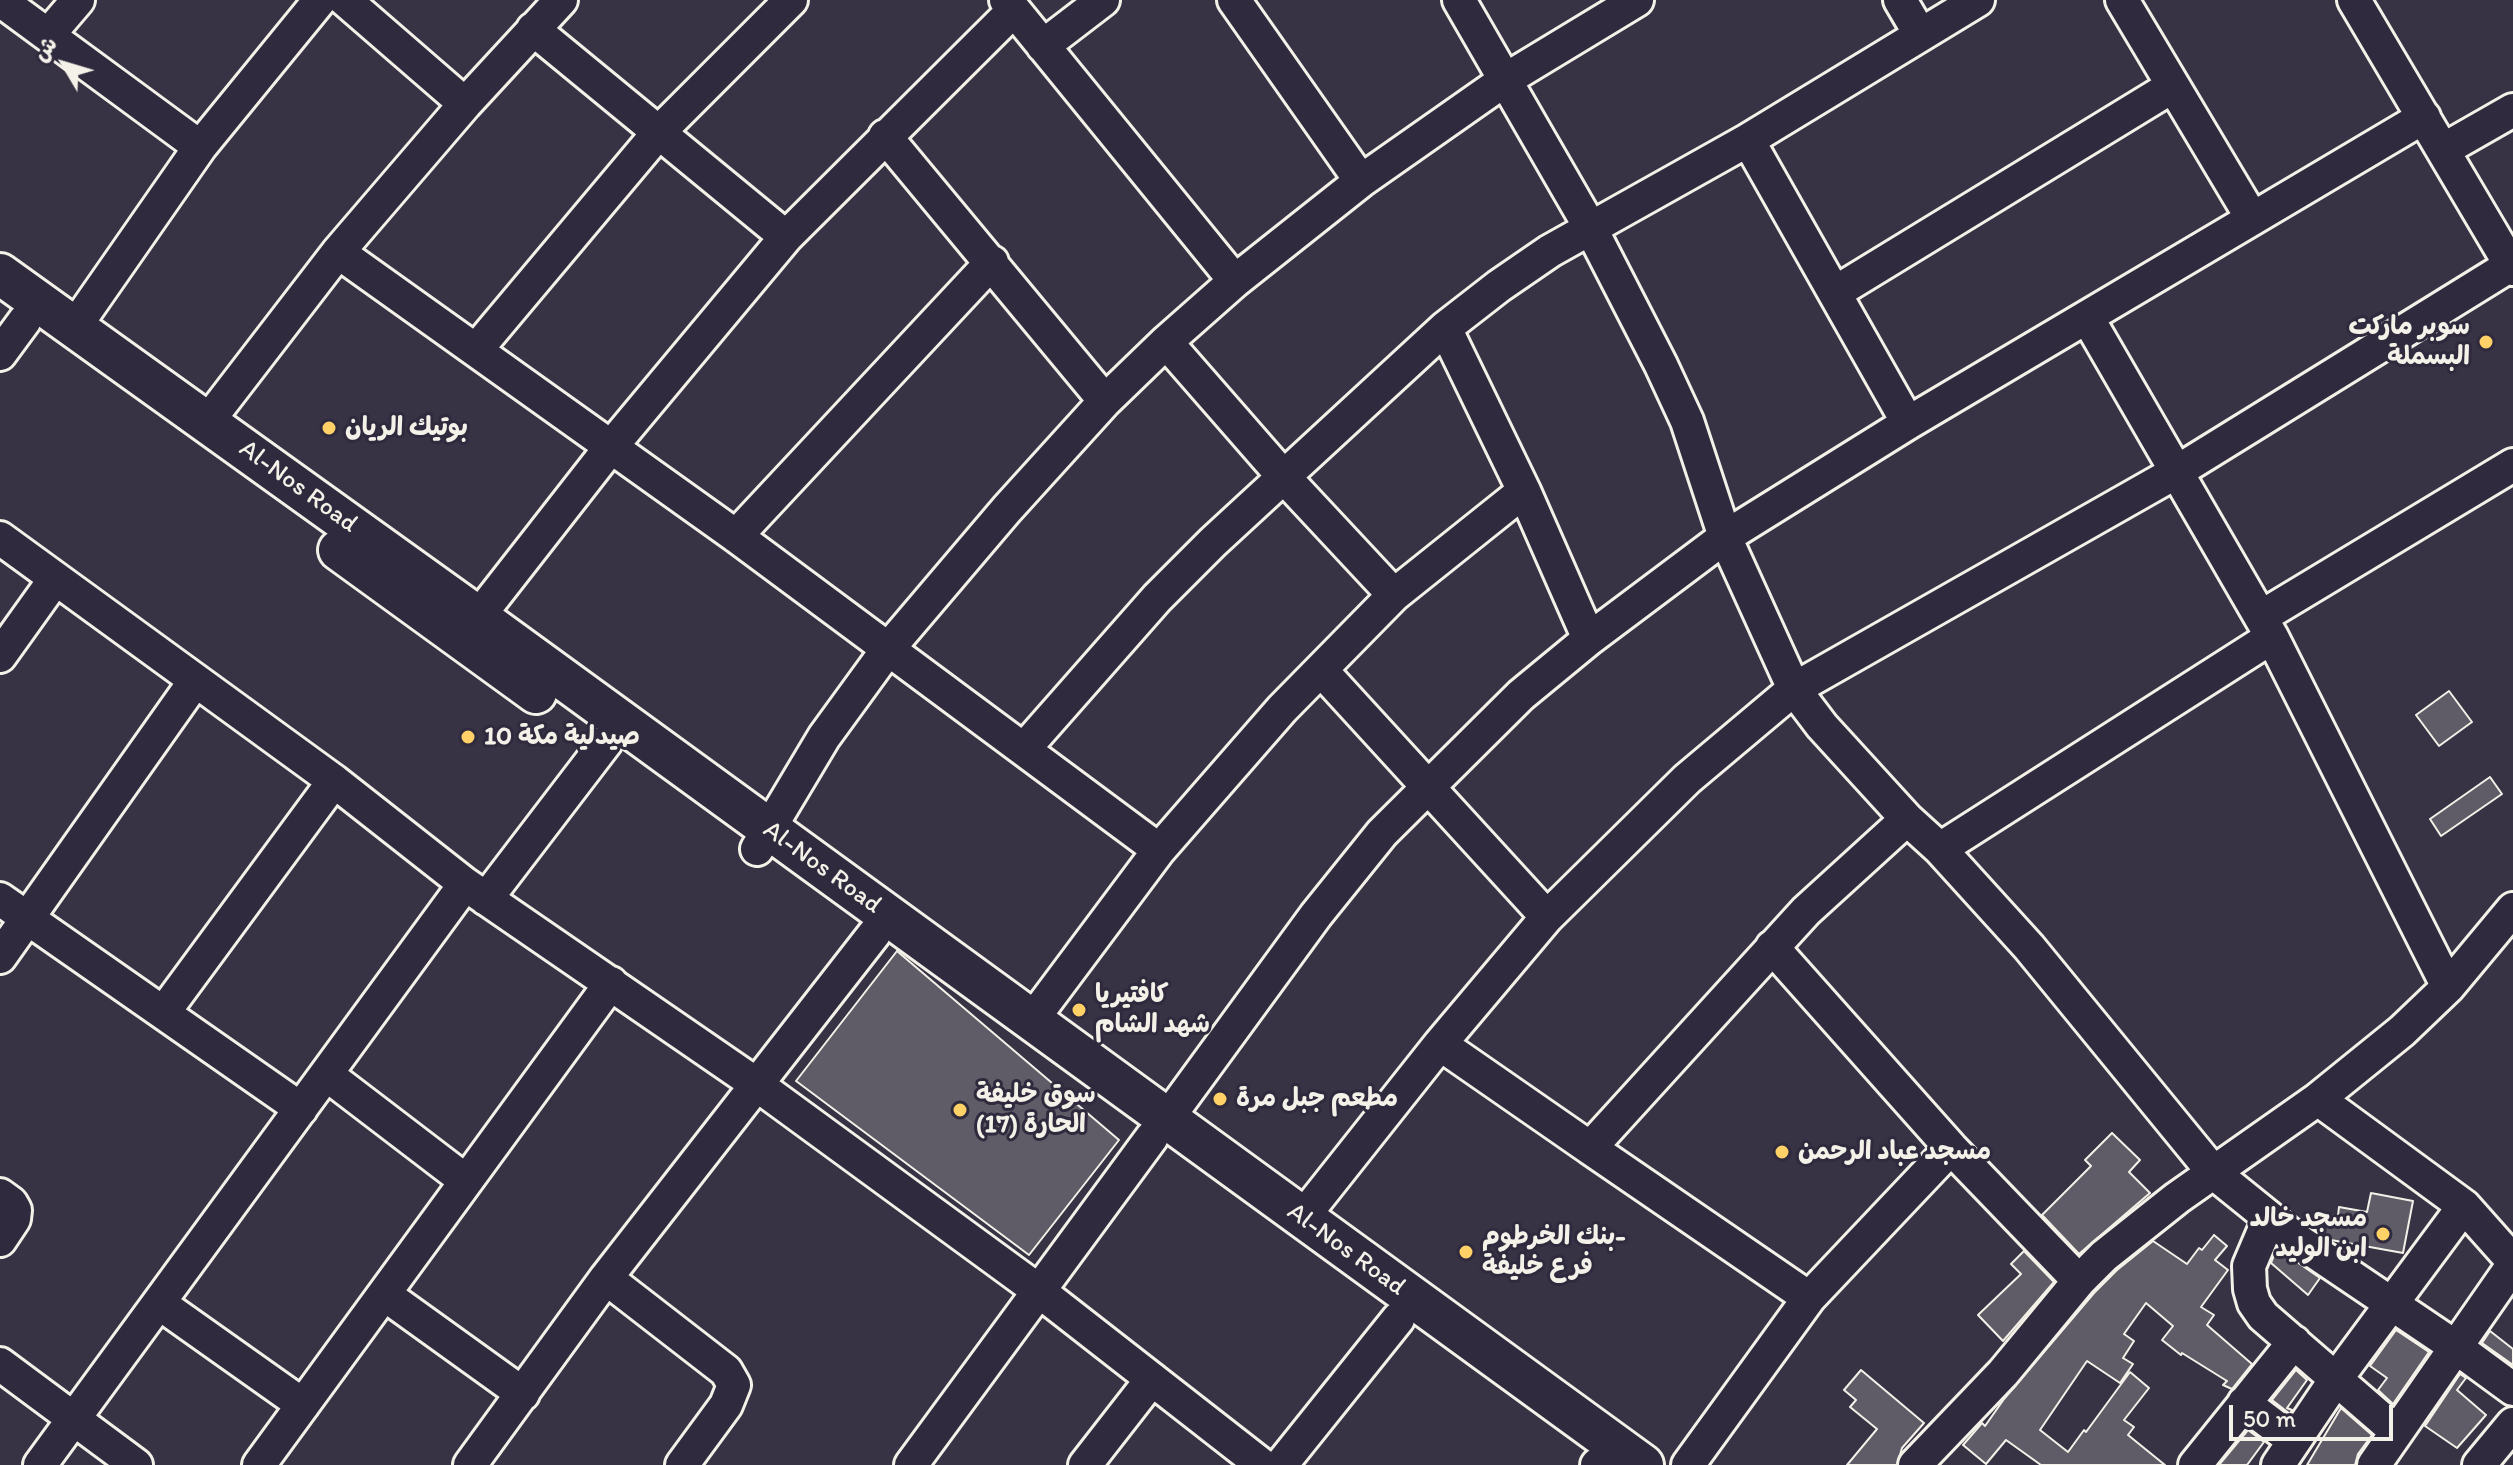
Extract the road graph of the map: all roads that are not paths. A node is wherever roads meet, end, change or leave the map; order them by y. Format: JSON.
{"nodes":[{"id":1,"x":0,"y":0,"type":"edge"},
{"id":2,"x":78,"y":0,"type":"edge"},
{"id":3,"x":320,"y":0,"type":"edge"},
{"id":4,"x":345,"y":0,"type":"edge"},
{"id":5,"x":561,"y":0,"type":"edge"},
{"id":6,"x":790,"y":0,"type":"edge"},
{"id":7,"x":1103,"y":0,"type":"edge"},
{"id":8,"x":1234,"y":0,"type":"edge"},
{"id":9,"x":1459,"y":0,"type":"edge"},
{"id":10,"x":1637,"y":0,"type":"edge"},
{"id":11,"x":1900,"y":0,"type":"edge"},
{"id":12,"x":1978,"y":0,"type":"edge"},
{"id":13,"x":2122,"y":0,"type":"edge"},
{"id":14,"x":2354,"y":0,"type":"edge"},
{"id":15,"x":1010,"y":5,"type":"edge"},
{"id":16,"x":533,"y":29,"type":"junction"},
{"id":17,"x":49,"y":34,"type":"junction"},
{"id":18,"x":1920,"y":34,"type":"junction"},
{"id":19,"x":1043,"y":46,"type":"junction"},
{"id":20,"x":1505,"y":80,"type":"junction"},
{"id":21,"x":2173,"y":86,"type":"junction"},
{"id":22,"x":465,"y":104,"type":"junction"},
{"id":23,"x":2513,"y":110,"type":"edge"},
{"id":24,"x":2424,"y":117,"type":"junction"},
{"id":25,"x":659,"y":132,"type":"junction"},
{"id":26,"x":885,"y":136,"type":"junction"},
{"id":27,"x":1748,"y":140,"type":"junction"},
{"id":28,"x":200,"y":147,"type":"junction"},
{"id":29,"x":2443,"y":150,"type":"junction"},
{"id":30,"x":1361,"y":181,"type":"junction"},
{"id":31,"x":2252,"y":218,"type":"junction"},
{"id":32,"x":1590,"y":227,"type":"junction"},
{"id":33,"x":786,"y":237,"type":"junction"},
{"id":34,"x":338,"y":252,"type":"junction"},
{"id":35,"x":992,"y":262,"type":"junction"},
{"id":36,"x":2512,"y":267,"type":"edge"},
{"id":37,"x":0,"y":274,"type":"edge"},
{"id":38,"x":1235,"y":281,"type":"junction"},
{"id":39,"x":1836,"y":292,"type":"junction"},
{"id":40,"x":12,"y":311,"type":"edge"},
{"id":41,"x":2087,"y":317,"type":"junction"},
{"id":42,"x":74,"y":328,"type":"junction"},
{"id":43,"x":1445,"y":328,"type":"junction"},
{"id":44,"x":1166,"y":342,"type":"junction"},
{"id":45,"x":476,"y":350,"type":"junction"},
{"id":46,"x":0,"y":354,"type":"edge"},
{"id":47,"x":1105,"y":401,"type":"junction"},
{"id":48,"x":208,"y":421,"type":"junction"},
{"id":49,"x":1908,"y":423,"type":"junction"},
{"id":50,"x":610,"y":448,"type":"junction"},
{"id":51,"x":2513,"y":465,"type":"edge"},
{"id":52,"x":2178,"y":471,"type":"junction"},
{"id":53,"x":1283,"y":476,"type":"junction"},
{"id":54,"x":1524,"y":491,"type":"junction"},
{"id":55,"x":736,"y":536,"type":"junction"},
{"id":56,"x":1725,"y":537,"type":"junction"},
{"id":57,"x":0,"y":538,"type":"edge"},
{"id":58,"x":55,"y":579,"type":"junction"},
{"id":59,"x":1394,"y":595,"type":"junction"},
{"id":60,"x":478,"y":617,"type":"junction"},
{"id":61,"x":2266,"y":627,"type":"junction"},
{"id":62,"x":1589,"y":639,"type":"junction"},
{"id":63,"x":888,"y":649,"type":"junction"},
{"id":64,"x":0,"y":656,"type":"edge"},
{"id":65,"x":1321,"y":670,"type":"junction"},
{"id":66,"x":195,"y":681,"type":"junction"},
{"id":67,"x":1794,"y":689,"type":"junction"},
{"id":68,"x":606,"y":742,"type":"junction"},
{"id":69,"x":1024,"y":749,"type":"junction"},
{"id":70,"x":334,"y":781,"type":"junction"},
{"id":71,"x":1426,"y":787,"type":"junction"},
{"id":72,"x":1907,"y":819,"type":"junction"},
{"id":73,"x":762,"y":840,"type":"junction"},
{"id":74,"x":1940,"y":849,"type":"junction"},
{"id":75,"x":1159,"y":850,"type":"junction"},
{"id":76,"x":476,"y":892,"type":"junction"},
{"id":77,"x":0,"y":899,"type":"edge"},
{"id":78,"x":2512,"y":910,"type":"edge"},
{"id":79,"x":1547,"y":917,"type":"junction"},
{"id":80,"x":28,"y":919,"type":"junction"},
{"id":81,"x":874,"y":934,"type":"junction"},
{"id":82,"x":1772,"y":947,"type":"junction"},
{"id":83,"x":0,"y":957,"type":"edge"},
{"id":84,"x":611,"y":983,"type":"junction"},
{"id":85,"x":2448,"y":987,"type":"junction"},
{"id":86,"x":164,"y":1012,"type":"junction"},
{"id":87,"x":1032,"y":1020,"type":"junction"},
{"id":88,"x":1440,"y":1044,"type":"junction"},
{"id":89,"x":326,"y":1074,"type":"junction"},
{"id":90,"x":756,"y":1084,"type":"junction"},
{"id":91,"x":2318,"y":1099,"type":"junction"},
{"id":92,"x":301,"y":1109,"type":"junction"},
{"id":93,"x":1159,"y":1128,"type":"junction"},
{"id":94,"x":1590,"y":1148,"type":"junction"},
{"id":95,"x":1951,"y":1148,"type":"junction"},
{"id":96,"x":2214,"y":1173,"type":"junction"},
{"id":97,"x":466,"y":1181,"type":"junction"},
{"id":98,"x":0,"y":1195,"type":"edge"},
{"id":99,"x":2464,"y":1206,"type":"junction"},
{"id":100,"x":1302,"y":1218,"type":"junction"},
{"id":101,"x":2269,"y":1219,"type":"junction"},
{"id":102,"x":0,"y":1240,"type":"edge"},
{"id":103,"x":2513,"y":1263,"type":"edge"},
{"id":104,"x":606,"y":1278,"type":"junction"},
{"id":105,"x":2079,"y":1281,"type":"junction"},
{"id":106,"x":1039,"y":1291,"type":"junction"},
{"id":107,"x":384,"y":1294,"type":"junction"},
{"id":108,"x":1809,"y":1298,"type":"junction"},
{"id":109,"x":159,"y":1303,"type":"junction"},
{"id":110,"x":2393,"y":1304,"type":"junction"},
{"id":111,"x":1398,"y":1319,"type":"junction"},
{"id":112,"x":2294,"y":1342,"type":"junction"},
{"id":113,"x":2457,"y":1348,"type":"junction"},
{"id":114,"x":0,"y":1364,"type":"edge"},
{"id":115,"x":1152,"y":1379,"type":"junction"},
{"id":116,"x":2336,"y":1379,"type":"junction"},
{"id":117,"x":2513,"y":1389,"type":"edge"},
{"id":118,"x":523,"y":1394,"type":"junction"},
{"id":119,"x":2244,"y":1403,"type":"junction"},
{"id":120,"x":303,"y":1405,"type":"junction"},
{"id":121,"x":74,"y":1419,"type":"junction"},
{"id":122,"x":1560,"y":1422,"type":"junction"},
{"id":123,"x":2513,"y":1424,"type":"edge"},
{"id":124,"x":2397,"y":1432,"type":"junction"},
{"id":125,"x":2286,"y":1453,"type":"edge"},
{"id":126,"x":1261,"y":1463,"type":"edge"},
{"id":127,"x":40,"y":1465,"type":"edge"},
{"id":128,"x":136,"y":1465,"type":"edge"},
{"id":129,"x":259,"y":1465,"type":"edge"},
{"id":130,"x":470,"y":1465,"type":"edge"},
{"id":131,"x":682,"y":1465,"type":"edge"},
{"id":132,"x":911,"y":1465,"type":"edge"},
{"id":133,"x":1085,"y":1465,"type":"edge"},
{"id":134,"x":1598,"y":1465,"type":"edge"},
{"id":135,"x":1643,"y":1465,"type":"edge"},
{"id":136,"x":1688,"y":1465,"type":"edge"},
{"id":137,"x":1915,"y":1465,"type":"edge"},
{"id":138,"x":2195,"y":1465,"type":"edge"},
{"id":139,"x":2374,"y":1465,"type":"edge"},
{"id":140,"x":2479,"y":1465,"type":"edge"}],
"edges":[{"from":1,"to":17,"type":"street"},
{"from":2,"to":17,"type":"street"},
{"from":3,"to":28,"type":"street"},
{"from":4,"to":22,"type":"street"},
{"from":5,"to":16,"type":"street"},
{"from":6,"to":25,"type":"street"},
{"from":7,"to":19,"type":"street"},
{"from":8,"to":30,"type":"street"},
{"from":9,"to":20,"type":"street"},
{"from":10,"to":20,"type":"street"},
{"from":11,"to":18,"type":"street"},
{"from":12,"to":18,"type":"street"},
{"from":13,"to":21,"type":"street"},
{"from":14,"to":24,"type":"street"},
{"from":15,"to":19,"type":"street"},
{"from":15,"to":26,"type":"street"},
{"from":16,"to":22,"type":"street"},
{"from":16,"to":25,"type":"street"},
{"from":17,"to":28,"type":"street"},
{"from":18,"to":27,"type":"street"},
{"from":19,"to":38,"type":"street"},
{"from":20,"to":30,"type":"street"},
{"from":20,"to":32,"type":"street"},
{"from":21,"to":31,"type":"street"},
{"from":21,"to":39,"type":"street"},
{"from":22,"to":34,"type":"street"},
{"from":23,"to":29,"type":"street"},
{"from":24,"to":29,"type":"street"},
{"from":24,"to":31,"type":"street"},
{"from":25,"to":33,"type":"street"},
{"from":25,"to":45,"type":"street"},
{"from":26,"to":33,"type":"street"},
{"from":26,"to":35,"type":"street"},
{"from":27,"to":32,"type":"street"},
{"from":27,"to":39,"type":"street"},
{"from":28,"to":42,"type":"street"},
{"from":29,"to":36,"type":"street"},
{"from":30,"to":38,"type":"street"},
{"from":31,"to":41,"type":"street"},
{"from":32,"to":43,"type":"street"},
{"from":32,"to":56,"type":"street"},
{"from":33,"to":50,"type":"street"},
{"from":34,"to":45,"type":"street"},
{"from":34,"to":48,"type":"street"},
{"from":35,"to":47,"type":"street"},
{"from":35,"to":55,"type":"street"},
{"from":36,"to":52,"type":"street"},
{"from":37,"to":42,"type":"main road","name":"Al-Nos Road"},
{"from":38,"to":44,"type":"street"},
{"from":39,"to":49,"type":"street"},
{"from":40,"to":46,"type":"street"},
{"from":40,"to":68,"type":"main road","name":"Al-Nos Road"},
{"from":41,"to":49,"type":"street"},
{"from":41,"to":52,"type":"street"},
{"from":42,"to":48,"type":"main road","name":"Al-Nos Road"},
{"from":43,"to":53,"type":"street"},
{"from":43,"to":54,"type":"street"},
{"from":44,"to":47,"type":"street"},
{"from":44,"to":53,"type":"street"},
{"from":45,"to":50,"type":"street"},
{"from":47,"to":63,"type":"street"},
{"from":48,"to":60,"type":"main road","name":"Al-Nos Road"},
{"from":49,"to":56,"type":"street"},
{"from":50,"to":55,"type":"street"},
{"from":50,"to":60,"type":"street"},
{"from":51,"to":61,"type":"street"},
{"from":52,"to":61,"type":"street"},
{"from":52,"to":67,"type":"street"},
{"from":53,"to":59,"type":"street"},
{"from":53,"to":69,"type":"street"},
{"from":54,"to":59,"type":"street"},
{"from":54,"to":62,"type":"street"},
{"from":55,"to":63,"type":"street"},
{"from":56,"to":62,"type":"street"},
{"from":56,"to":67,"type":"street"},
{"from":57,"to":58,"type":"street"},
{"from":58,"to":64,"type":"street"},
{"from":58,"to":66,"type":"street"},
{"from":59,"to":65,"type":"street"},
{"from":60,"to":73,"type":"main road","name":"Al-Nos Road"},
{"from":61,"to":74,"type":"street"},
{"from":61,"to":85,"type":"street"},
{"from":62,"to":71,"type":"street"},
{"from":63,"to":69,"type":"street"},
{"from":63,"to":73,"type":"street"},
{"from":65,"to":71,"type":"street"},
{"from":65,"to":75,"type":"street"},
{"from":66,"to":70,"type":"street"},
{"from":66,"to":80,"type":"street"},
{"from":67,"to":72,"type":"street"},
{"from":67,"to":79,"type":"street"},
{"from":68,"to":73,"type":"main road","name":"Al-Nos Road"},
{"from":68,"to":76,"type":"street"},
{"from":69,"to":75,"type":"street"},
{"from":70,"to":76,"type":"street"},
{"from":70,"to":86,"type":"street"},
{"from":71,"to":79,"type":"street"},
{"from":71,"to":93,"type":"street"},
{"from":72,"to":74,"type":"street"},
{"from":72,"to":82,"type":"street"},
{"from":73,"to":81,"type":"main road","name":"Al-Nos Road"},
{"from":73,"to":87,"type":"main road","name":"Al-Nos Road"},
{"from":74,"to":96,"type":"street"},
{"from":75,"to":87,"type":"street"},
{"from":76,"to":84,"type":"street"},
{"from":76,"to":89,"type":"street"},
{"from":77,"to":80,"type":"street"},
{"from":78,"to":85,"type":"street"},
{"from":79,"to":88,"type":"street"},
{"from":80,"to":83,"type":"street"},
{"from":80,"to":86,"type":"street"},
{"from":81,"to":90,"type":"street"},
{"from":81,"to":93,"type":"main road","name":"Al-Nos Road"},
{"from":82,"to":94,"type":"street"},
{"from":82,"to":95,"type":"street"},
{"from":84,"to":90,"type":"street"},
{"from":84,"to":97,"type":"street"},
{"from":85,"to":91,"type":"street"},
{"from":86,"to":92,"type":"street"},
{"from":87,"to":93,"type":"main road","name":"Al-Nos Road"},
{"from":88,"to":94,"type":"street"},
{"from":88,"to":100,"type":"street"},
{"from":89,"to":92,"type":"street"},
{"from":89,"to":97,"type":"street"},
{"from":90,"to":104,"type":"street"},
{"from":90,"to":106,"type":"street"},
{"from":91,"to":96,"type":"street"},
{"from":91,"to":99,"type":"street"},
{"from":92,"to":109,"type":"street"},
{"from":93,"to":100,"type":"main road","name":"Al-Nos Road"},
{"from":93,"to":106,"type":"street"},
{"from":93,"to":111,"type":"main road","name":"Al-Nos Road"},
{"from":94,"to":108,"type":"street"},
{"from":95,"to":105,"type":"street"},
{"from":95,"to":108,"type":"street"},
{"from":96,"to":101,"type":"street"},
{"from":96,"to":105,"type":"street"},
{"from":97,"to":107,"type":"street"},
{"from":98,"to":102,"type":"street"},
{"from":99,"to":103,"type":"street"},
{"from":99,"to":110,"type":"street"},
{"from":100,"to":122,"type":"main road","name":"Al-Nos Road"},
{"from":101,"to":110,"type":"street"},
{"from":101,"to":112,"type":"street"},
{"from":103,"to":113,"type":"street"},
{"from":104,"to":118,"type":"street"},
{"from":104,"to":131,"type":"street"},
{"from":105,"to":137,"type":"street"},
{"from":106,"to":115,"type":"street"},
{"from":106,"to":132,"type":"street"},
{"from":107,"to":118,"type":"street"},
{"from":107,"to":120,"type":"street"},
{"from":108,"to":136,"type":"street"},
{"from":109,"to":120,"type":"street"},
{"from":109,"to":121,"type":"street"},
{"from":110,"to":113,"type":"street"},
{"from":110,"to":116,"type":"street"},
{"from":111,"to":122,"type":"main road","name":"Al-Nos Road"},
{"from":111,"to":126,"type":"street"},
{"from":112,"to":116,"type":"street"},
{"from":112,"to":119,"type":"street"},
{"from":113,"to":117,"type":"street"},
{"from":113,"to":124,"type":"street"},
{"from":114,"to":121,"type":"street"},
{"from":115,"to":126,"type":"street"},
{"from":115,"to":133,"type":"street"},
{"from":116,"to":124,"type":"street"},
{"from":116,"to":125,"type":"street"},
{"from":118,"to":130,"type":"street"},
{"from":119,"to":125,"type":"street"},
{"from":119,"to":138,"type":"street"},
{"from":120,"to":129,"type":"street"},
{"from":121,"to":127,"type":"street"},
{"from":121,"to":128,"type":"street"},
{"from":122,"to":134,"type":"main road","name":"Al-Nos Road"},
{"from":122,"to":135,"type":"main road","name":"Al-Nos Road"},
{"from":123,"to":140,"type":"street"},
{"from":124,"to":139,"type":"street"}]}
